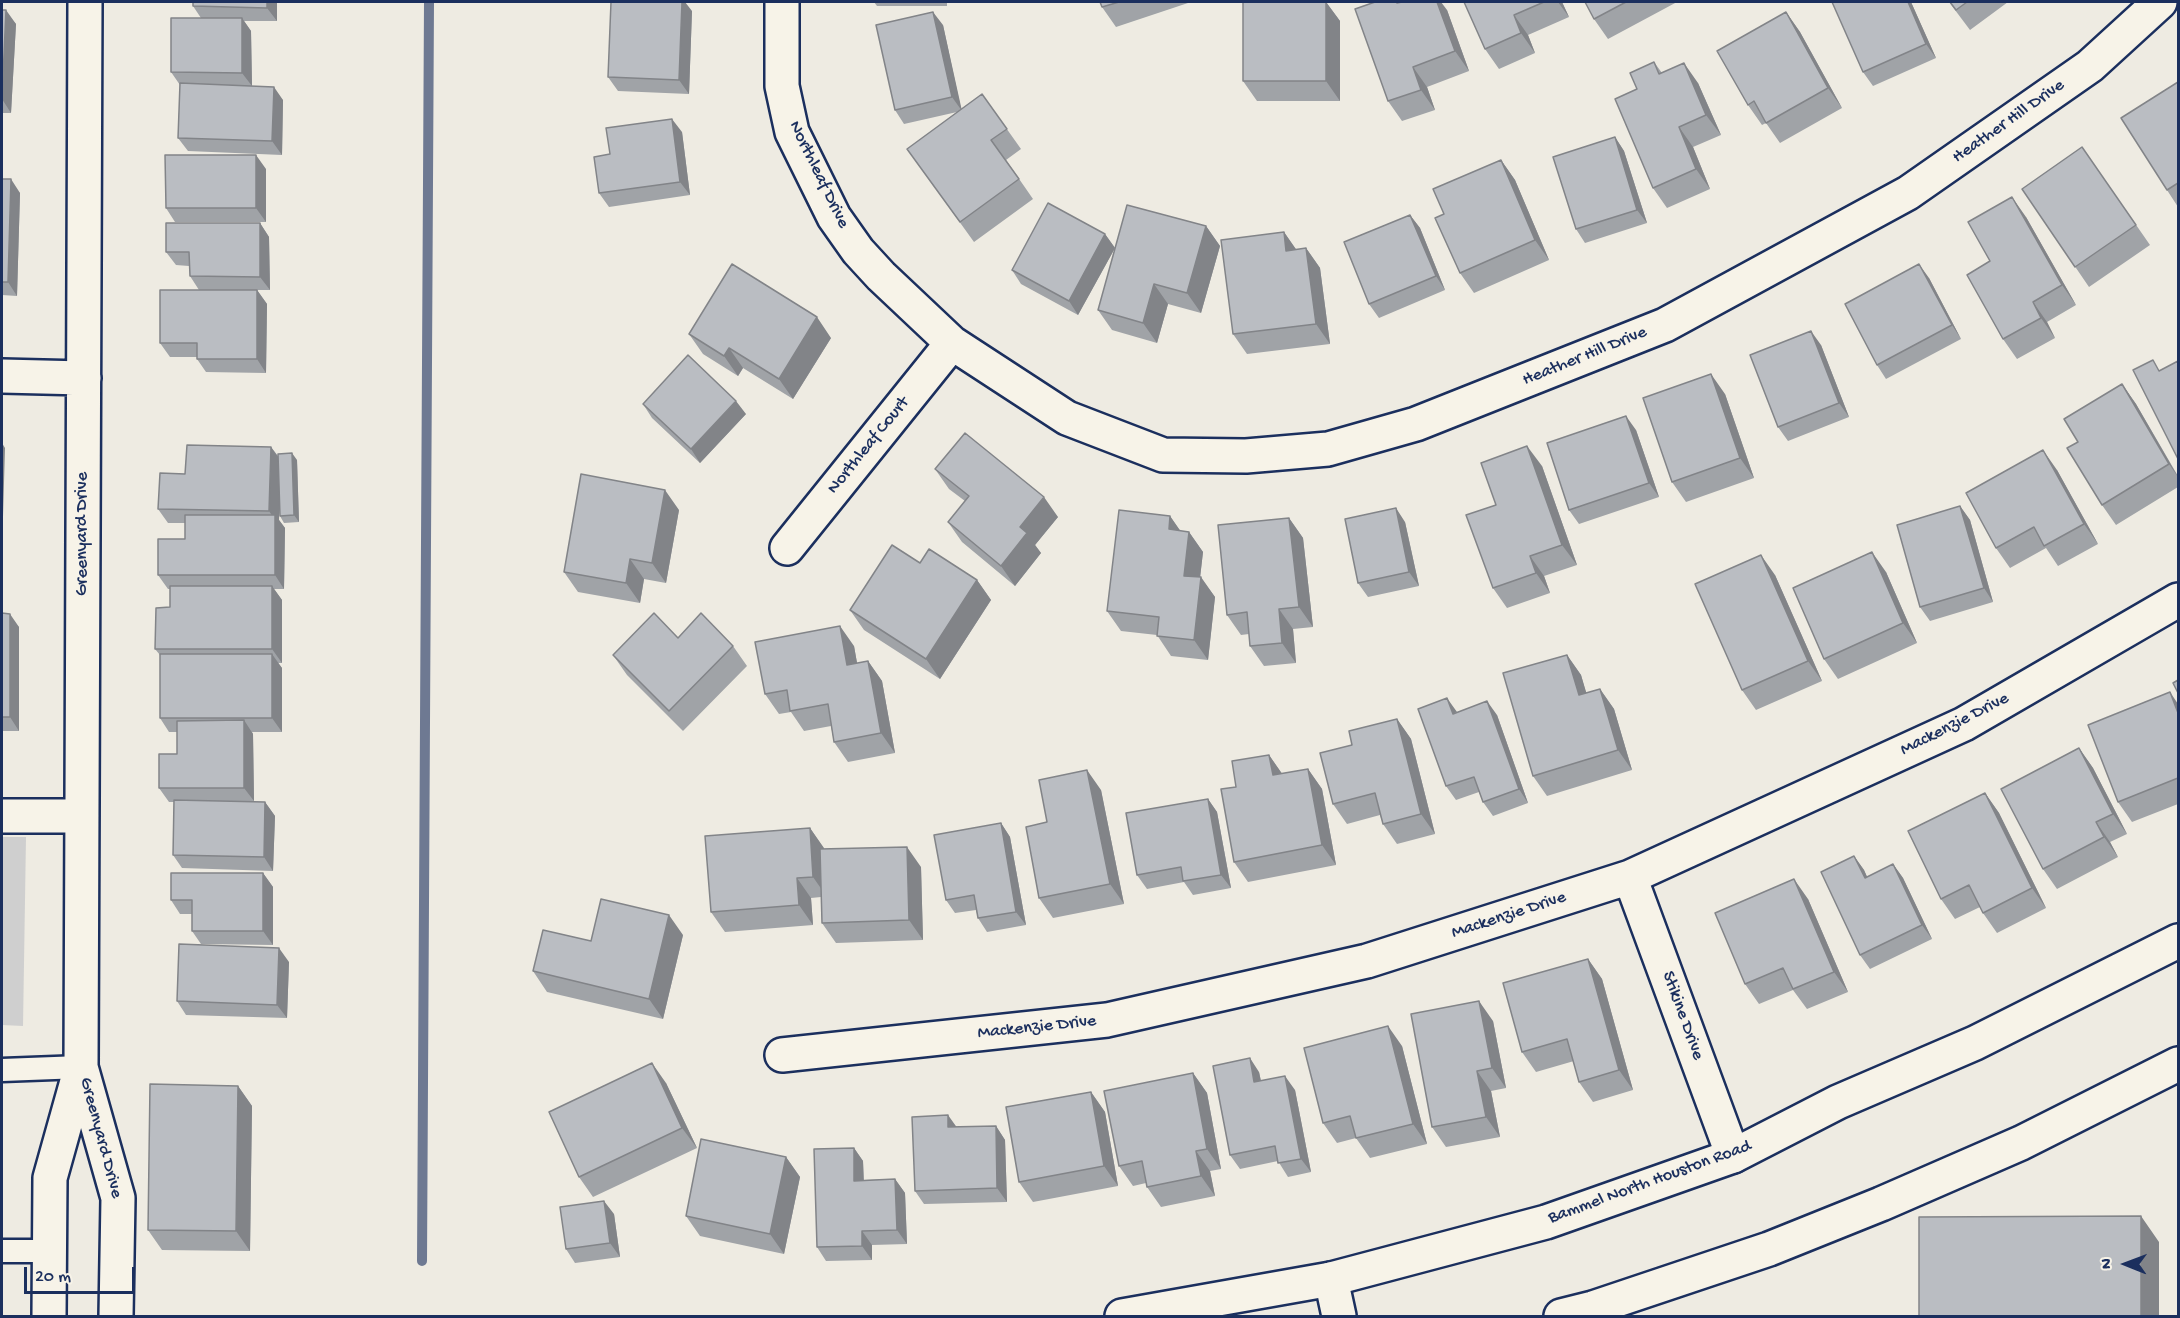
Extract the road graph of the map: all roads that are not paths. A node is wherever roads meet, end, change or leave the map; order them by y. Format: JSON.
{"nodes":[{"id":1,"x":85,"y":2,"type":"edge"},
{"id":2,"x":782,"y":2,"type":"edge"},
{"id":3,"x":2160,"y":2,"type":"edge"},
{"id":4,"x":952,"y":343,"type":"junction"},
{"id":5,"x":2,"y":376,"type":"edge"},
{"id":6,"x":84,"y":378,"type":"junction"},
{"id":7,"x":787,"y":548,"type":"dead end"},
{"id":8,"x":2178,"y":600,"type":"edge"},
{"id":9,"x":2,"y":816,"type":"edge"},
{"id":10,"x":82,"y":816,"type":"junction"},
{"id":11,"x":1630,"y":877,"type":"junction"},
{"id":12,"x":2178,"y":941,"type":"edge"},
{"id":13,"x":782,"y":1055,"type":"dead end"},
{"id":14,"x":2178,"y":1064,"type":"edge"},
{"id":15,"x":81,"y":1067,"type":"junction"},
{"id":16,"x":2,"y":1070,"type":"edge"},
{"id":17,"x":1733,"y":1156,"type":"junction"},
{"id":18,"x":2,"y":1251,"type":"edge"},
{"id":19,"x":50,"y":1251,"type":"junction"},
{"id":20,"x":1331,"y":1279,"type":"junction"},
{"id":21,"x":49,"y":1317,"type":"edge"},
{"id":22,"x":116,"y":1317,"type":"edge"},
{"id":23,"x":1122,"y":1317,"type":"edge"},
{"id":24,"x":1339,"y":1317,"type":"edge"},
{"id":25,"x":1561,"y":1317,"type":"edge"}],
"edges":[{"from":1,"to":6,"type":"street","name":"Greenyard Drive"},
{"from":2,"to":4,"type":"street","name":"Northleaf Drive"},
{"from":3,"to":4,"type":"street","name":"Heather Hill Drive"},
{"from":4,"to":7,"type":"street","name":"Northleaf Court"},
{"from":5,"to":6,"type":"street"},
{"from":6,"to":10,"type":"street","name":"Greenyard Drive"},
{"from":8,"to":11,"type":"street","name":"Mackenzie Drive"},
{"from":9,"to":10,"type":"street"},
{"from":10,"to":15,"type":"street","name":"Greenyard Drive"},
{"from":11,"to":13,"type":"street","name":"Mackenzie Drive"},
{"from":11,"to":17,"type":"street","name":"Stikine Drive"},
{"from":12,"to":17,"type":"street","name":"Bammel North Houston Road"},
{"from":14,"to":25,"type":"street"},
{"from":15,"to":16,"type":"lane"},
{"from":15,"to":19,"type":"street","name":"Greenyard Drive"},
{"from":15,"to":22,"type":"street","name":"Greenyard Drive"},
{"from":17,"to":20,"type":"street","name":"Bammel North Houston Road"},
{"from":18,"to":19,"type":"lane"},
{"from":19,"to":21,"type":"street","name":"Greenyard Drive"},
{"from":20,"to":23,"type":"street","name":"Bammel North Houston Road"},
{"from":20,"to":24,"type":"street"}]}
